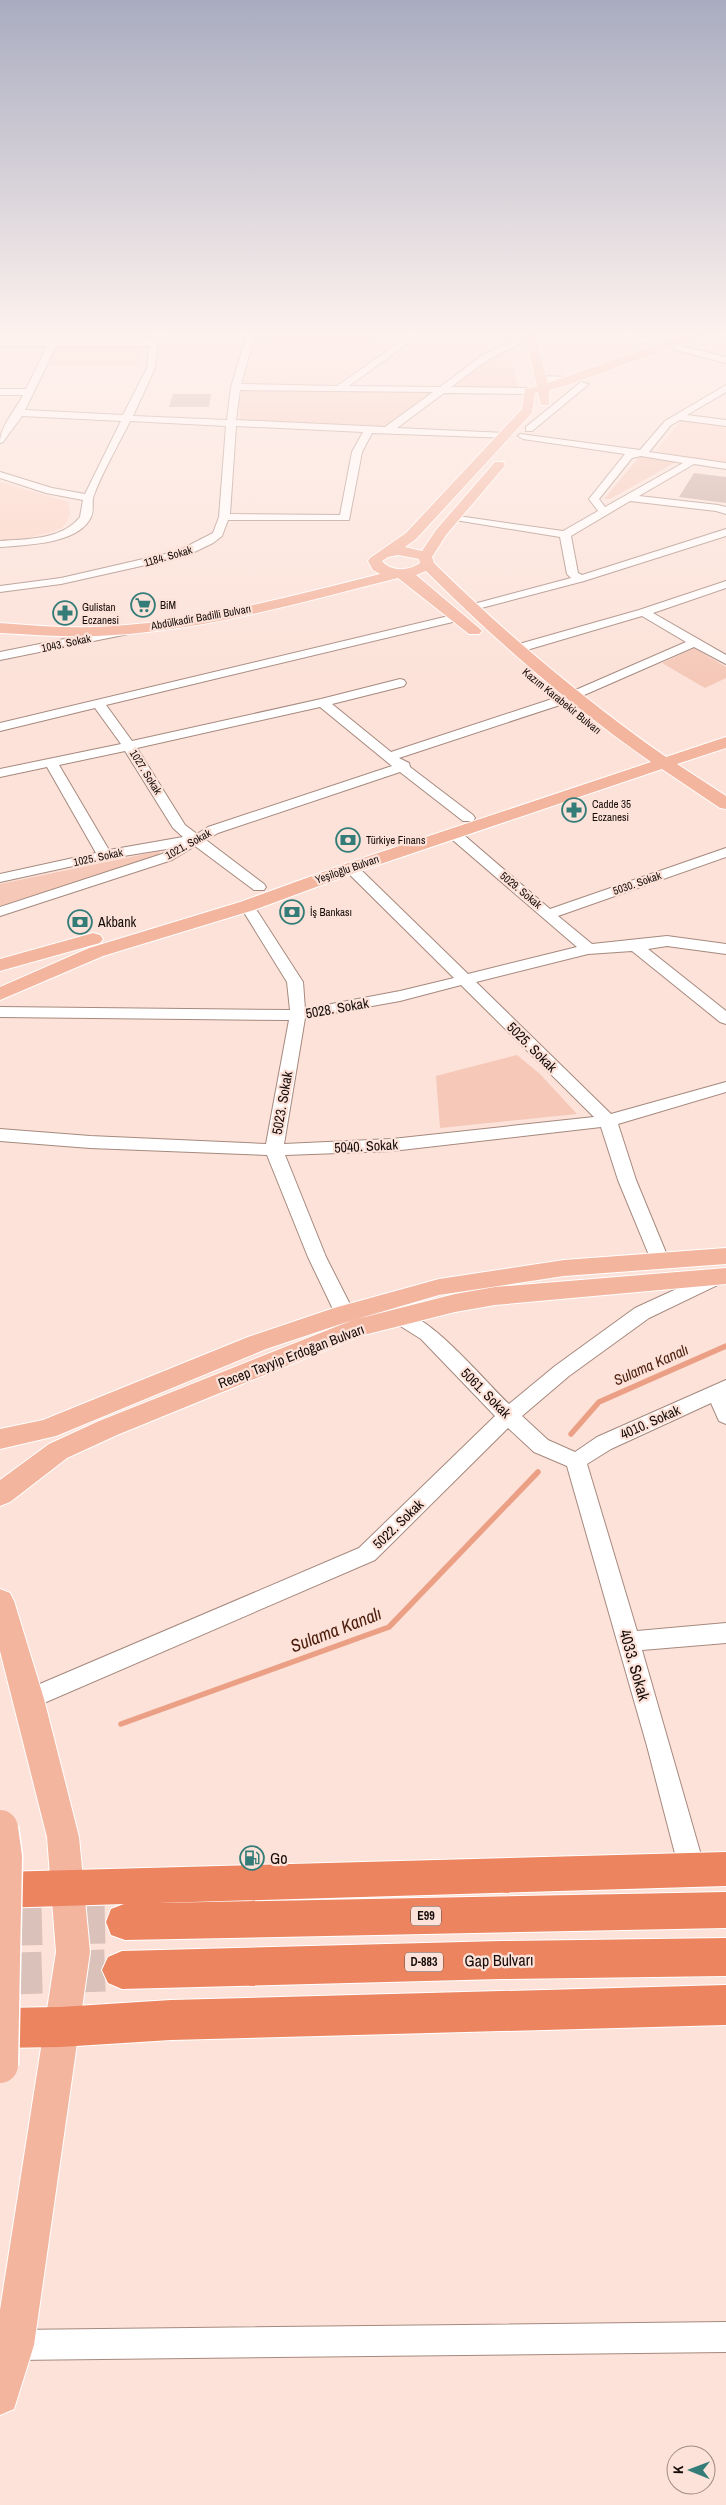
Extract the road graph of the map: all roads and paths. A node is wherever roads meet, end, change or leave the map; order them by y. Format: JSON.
{"nodes":[{"id":1,"x":112,"y":448,"type":"edge"},
{"id":2,"x":229,"y":448,"type":"edge"},
{"id":3,"x":360,"y":448,"type":"edge"},
{"id":4,"x":507,"y":448,"type":"edge"},
{"id":5,"x":510,"y":448,"type":"edge"},
{"id":6,"x":597,"y":448,"type":"edge"},
{"id":7,"x":647,"y":448,"type":"edge"},
{"id":8,"x":643,"y":453,"type":"junction"},
{"id":9,"x":693,"y":461,"type":"junction"},
{"id":10,"x":726,"y":466,"type":"edge"},
{"id":11,"x":0,"y":475,"type":"edge"},
{"id":12,"x":88,"y":498,"type":"junction"},
{"id":13,"x":627,"y":498,"type":"junction"},
{"id":14,"x":726,"y":511,"type":"edge"},
{"id":15,"x":604,"y":512,"type":"junction"},
{"id":16,"x":224,"y":517,"type":"junction"},
{"id":17,"x":455,"y":518,"type":"junction"},
{"id":18,"x":726,"y":532,"type":"edge"},
{"id":19,"x":565,"y":535,"type":"junction"},
{"id":20,"x":0,"y":544,"type":"edge"},
{"id":21,"x":383,"y":555,"type":"junction"},
{"id":22,"x":426,"y":561,"type":"junction"},
{"id":23,"x":363,"y":564,"type":"dead end"},
{"id":24,"x":338,"y":573,"type":"dead end"},
{"id":25,"x":401,"y":573,"type":"junction"},
{"id":26,"x":580,"y":579,"type":"junction"},
{"id":27,"x":726,"y":584,"type":"edge"},
{"id":28,"x":0,"y":589,"type":"edge"},
{"id":29,"x":643,"y":612,"type":"junction"},
{"id":30,"x":463,"y":613,"type":"junction"},
{"id":31,"x":0,"y":619,"type":"edge"},
{"id":32,"x":0,"y":628,"type":"edge"},
{"id":33,"x":131,"y":629,"type":"junction"},
{"id":34,"x":694,"y":642,"type":"junction"},
{"id":35,"x":516,"y":649,"type":"junction"},
{"id":36,"x":0,"y":656,"type":"edge"},
{"id":37,"x":726,"y":660,"type":"edge"},
{"id":38,"x":400,"y":682,"type":"dead end"},
{"id":39,"x":568,"y":698,"type":"junction"},
{"id":40,"x":98,"y":703,"type":"junction"},
{"id":41,"x":322,"y":703,"type":"junction"},
{"id":42,"x":0,"y":713,"type":"edge"},
{"id":43,"x":58,"y":713,"type":"junction"},
{"id":44,"x":0,"y":728,"type":"edge"},
{"id":45,"x":726,"y":731,"type":"edge"},
{"id":46,"x":726,"y":742,"type":"edge"},
{"id":47,"x":129,"y":746,"type":"junction"},
{"id":48,"x":389,"y":756,"type":"junction"},
{"id":49,"x":51,"y":762,"type":"junction"},
{"id":50,"x":649,"y":762,"type":"junction"},
{"id":51,"x":404,"y":766,"type":"junction"},
{"id":52,"x":0,"y":773,"type":"edge"},
{"id":53,"x":726,"y":804,"type":"edge"},
{"id":54,"x":468,"y":818,"type":"junction"},
{"id":55,"x":726,"y":820,"type":"edge"},
{"id":56,"x":453,"y":833,"type":"junction"},
{"id":57,"x":196,"y":840,"type":"junction"},
{"id":58,"x":726,"y":852,"type":"edge"},
{"id":59,"x":105,"y":855,"type":"junction"},
{"id":60,"x":351,"y":868,"type":"junction"},
{"id":61,"x":0,"y":878,"type":"edge"},
{"id":62,"x":259,"y":887,"type":"junction"},
{"id":63,"x":247,"y":906,"type":"junction"},
{"id":64,"x":0,"y":912,"type":"edge"},
{"id":65,"x":549,"y":914,"type":"junction"},
{"id":66,"x":635,"y":946,"type":"junction"},
{"id":67,"x":588,"y":949,"type":"junction"},
{"id":68,"x":726,"y":949,"type":"edge"},
{"id":69,"x":0,"y":965,"type":"edge"},
{"id":70,"x":467,"y":981,"type":"junction"},
{"id":71,"x":0,"y":994,"type":"edge"},
{"id":72,"x":0,"y":1012,"type":"edge"},
{"id":73,"x":298,"y":1015,"type":"junction"},
{"id":74,"x":726,"y":1019,"type":"edge"},
{"id":75,"x":726,"y":1087,"type":"edge"},
{"id":76,"x":608,"y":1121,"type":"junction"},
{"id":77,"x":0,"y":1135,"type":"edge"},
{"id":78,"x":274,"y":1150,"type":"junction"},
{"id":79,"x":660,"y":1260,"type":"junction"},
{"id":80,"x":724,"y":1270,"type":"edge"},
{"id":81,"x":401,"y":1317,"type":"junction"},
{"id":82,"x":348,"y":1322,"type":"junction"},
{"id":83,"x":721,"y":1389,"type":"edge"},
{"id":84,"x":508,"y":1416,"type":"junction"},
{"id":85,"x":726,"y":1416,"type":"edge"},
{"id":86,"x":0,"y":1439,"type":"edge"},
{"id":87,"x":576,"y":1461,"type":"junction"},
{"id":88,"x":0,"y":1495,"type":"edge"},
{"id":89,"x":0,"y":1601,"type":"edge"},
{"id":90,"x":726,"y":1632,"type":"edge"},
{"id":91,"x":629,"y":1640,"type":"junction"},
{"id":92,"x":29,"y":1699,"type":"junction"},
{"id":93,"x":0,"y":1828,"type":"edge"},
{"id":94,"x":709,"y":1869,"type":"edge"},
{"id":95,"x":69,"y":1887,"type":"junction"},
{"id":96,"x":0,"y":1890,"type":"edge"},
{"id":97,"x":726,"y":1910,"type":"edge"},
{"id":98,"x":125,"y":1922,"type":"tunnel mouth"},
{"id":99,"x":726,"y":1957,"type":"edge"},
{"id":100,"x":122,"y":1970,"type":"tunnel mouth"},
{"id":101,"x":726,"y":2005,"type":"edge"},
{"id":102,"x":60,"y":2027,"type":"junction"},
{"id":103,"x":0,"y":2028,"type":"edge"},
{"id":104,"x":0,"y":2066,"type":"edge"},
{"id":105,"x":726,"y":2337,"type":"edge"},
{"id":106,"x":14,"y":2345,"type":"junction"},
{"id":107,"x":0,"y":2395,"type":"edge"}],
"edges":[{"from":1,"to":12,"type":"street"},
{"from":2,"to":16,"type":"street","name":"1184. Sokak"},
{"from":3,"to":16,"type":"street"},
{"from":4,"to":21,"type":"main road"},
{"from":5,"to":17,"type":"main road"},
{"from":6,"to":8,"type":"street"},
{"from":7,"to":8,"type":"street"},
{"from":8,"to":9,"type":"street"},
{"from":8,"to":15,"type":"street"},
{"from":9,"to":10,"type":"street"},
{"from":9,"to":13,"type":"street"},
{"from":11,"to":12,"type":"street"},
{"from":12,"to":20,"type":"street"},
{"from":13,"to":14,"type":"street"},
{"from":13,"to":15,"type":"street"},
{"from":15,"to":19,"type":"street"},
{"from":16,"to":28,"type":"street","name":"1184. Sokak"},
{"from":17,"to":19,"type":"street"},
{"from":17,"to":22,"type":"main road"},
{"from":18,"to":26,"type":"street"},
{"from":19,"to":26,"type":"street"},
{"from":21,"to":22,"type":"main road"},
{"from":21,"to":23,"type":"main road"},
{"from":21,"to":25,"type":"main road","name":"Kazım Karabekir Bulvarı"},
{"from":22,"to":25,"type":"main road","name":"Abdülkadir Badilli Bulvarı"},
{"from":22,"to":30,"type":"main road","name":"Kazım Karabekir Bulvarı"},
{"from":24,"to":31,"type":"main road","name":"Abdülkadir Badilli Bulvarı"},
{"from":25,"to":30,"type":"main road","name":"Kazım Karabekir Bulvarı"},
{"from":25,"to":33,"type":"main road","name":"Abdülkadir Badilli Bulvarı"},
{"from":26,"to":30,"type":"street"},
{"from":27,"to":29,"type":"street"},
{"from":29,"to":34,"type":"street"},
{"from":29,"to":35,"type":"street"},
{"from":30,"to":35,"type":"main road","name":"Kazım Karabekir Bulvarı"},
{"from":30,"to":39,"type":"main road","name":"Kazım Karabekir Bulvarı"},
{"from":30,"to":40,"type":"street"},
{"from":32,"to":33,"type":"main road","name":"Abdülkadir Badilli Bulvarı"},
{"from":33,"to":36,"type":"street","name":"1043. Sokak"},
{"from":34,"to":37,"type":"street"},
{"from":34,"to":39,"type":"street"},
{"from":35,"to":39,"type":"main road","name":"Kazım Karabekir Bulvarı"},
{"from":38,"to":41,"type":"street"},
{"from":39,"to":48,"type":"street"},
{"from":39,"to":50,"type":"main road","name":"Kazım Karabekir Bulvarı"},
{"from":40,"to":43,"type":"street"},
{"from":40,"to":47,"type":"street"},
{"from":41,"to":47,"type":"street"},
{"from":41,"to":48,"type":"street"},
{"from":42,"to":43,"type":"street"},
{"from":43,"to":44,"type":"street"},
{"from":45,"to":50,"type":"main road","name":"Yeşiloğlu Bulvarı"},
{"from":46,"to":50,"type":"main road","name":"Yeşiloğlu Bulvarı"},
{"from":47,"to":49,"type":"street","name":"1027. Sokak"},
{"from":47,"to":57,"type":"street","name":"1027. Sokak"},
{"from":48,"to":51,"type":"street"},
{"from":49,"to":52,"type":"street","name":"1027. Sokak"},
{"from":49,"to":59,"type":"street"},
{"from":50,"to":53,"type":"main road","name":"Kazım Karabekir Bulvarı"},
{"from":50,"to":54,"type":"main road","name":"Yeşiloğlu Bulvarı"},
{"from":50,"to":55,"type":"main road","name":"Kazım Karabekir Bulvarı"},
{"from":50,"to":56,"type":"main road","name":"Yeşiloğlu Bulvarı"},
{"from":51,"to":54,"type":"street"},
{"from":51,"to":57,"type":"street","name":"1021. Sokak"},
{"from":54,"to":62,"type":"main road","name":"Yeşiloğlu Bulvarı"},
{"from":56,"to":60,"type":"main road","name":"Yeşiloğlu Bulvarı"},
{"from":56,"to":65,"type":"street","name":"5029. Sokak"},
{"from":57,"to":59,"type":"street","name":"1025. Sokak"},
{"from":57,"to":62,"type":"street","name":"1027. Sokak"},
{"from":57,"to":64,"type":"street","name":"1021. Sokak"},
{"from":58,"to":65,"type":"street","name":"5030. Sokak"},
{"from":59,"to":61,"type":"street","name":"1025. Sokak"},
{"from":60,"to":63,"type":"main road","name":"Yeşiloğlu Bulvarı"},
{"from":60,"to":70,"type":"street","name":"5025. Sokak"},
{"from":62,"to":69,"type":"main road","name":"Yeşiloğlu Bulvarı"},
{"from":63,"to":71,"type":"main road","name":"Yeşiloğlu Bulvarı"},
{"from":63,"to":73,"type":"street","name":"5023. Sokak"},
{"from":65,"to":67,"type":"street","name":"5029. Sokak"},
{"from":66,"to":67,"type":"street","name":"5028. Sokak"},
{"from":66,"to":68,"type":"street","name":"5028. Sokak"},
{"from":66,"to":74,"type":"street"},
{"from":67,"to":70,"type":"street","name":"5028. Sokak"},
{"from":70,"to":73,"type":"street","name":"5028. Sokak"},
{"from":70,"to":76,"type":"street","name":"5025. Sokak"},
{"from":72,"to":73,"type":"street","name":"5028. Sokak"},
{"from":73,"to":78,"type":"street","name":"5023. Sokak"},
{"from":75,"to":76,"type":"street","name":"5040. Sokak"},
{"from":76,"to":78,"type":"street","name":"5040. Sokak"},
{"from":76,"to":79,"type":"street","name":"5025. Sokak"},
{"from":77,"to":78,"type":"street","name":"5040. Sokak"},
{"from":78,"to":82,"type":"street","name":"5023. Sokak"},
{"from":79,"to":80,"type":"main road","name":"Recep Tayyip Erdoğan Bulvarı"},
{"from":79,"to":82,"type":"main road","name":"Recep Tayyip Erdoğan Bulvarı"},
{"from":80,"to":81,"type":"main road","name":"Recep Tayyip Erdoğan Bulvarı"},
{"from":80,"to":84,"type":"street","name":"5022. Sokak"},
{"from":81,"to":82,"type":"main road","name":"Recep Tayyip Erdoğan Bulvarı"},
{"from":81,"to":84,"type":"street","name":"5061. Sokak"},
{"from":82,"to":86,"type":"main road","name":"Recep Tayyip Erdoğan Bulvarı"},
{"from":82,"to":88,"type":"main road","name":"Recep Tayyip Erdoğan Bulvarı"},
{"from":83,"to":85,"type":"street"},
{"from":83,"to":87,"type":"street","name":"4010. Sokak"},
{"from":84,"to":87,"type":"street","name":"5061. Sokak"},
{"from":84,"to":92,"type":"street","name":"5022. Sokak"},
{"from":87,"to":91,"type":"street","name":"4033. Sokak"},
{"from":89,"to":92,"type":"main road"},
{"from":90,"to":91,"type":"street"},
{"from":91,"to":94,"type":"street","name":"4033. Sokak"},
{"from":92,"to":95,"type":"main road"},
{"from":93,"to":104,"type":"main road","bridge":true},
{"from":94,"to":95,"type":"highway"},
{"from":95,"to":96,"type":"highway"},
{"from":95,"to":102,"type":"main road"},
{"from":97,"to":98,"type":"highway","number":"E99"},
{"from":99,"to":100,"type":"highway","name":"Gap Bulvarı","number":"D-883"},
{"from":101,"to":102,"type":"highway"},
{"from":102,"to":103,"type":"highway"},
{"from":102,"to":106,"type":"main road"},
{"from":105,"to":106,"type":"street"},
{"from":106,"to":107,"type":"main road"}]}
